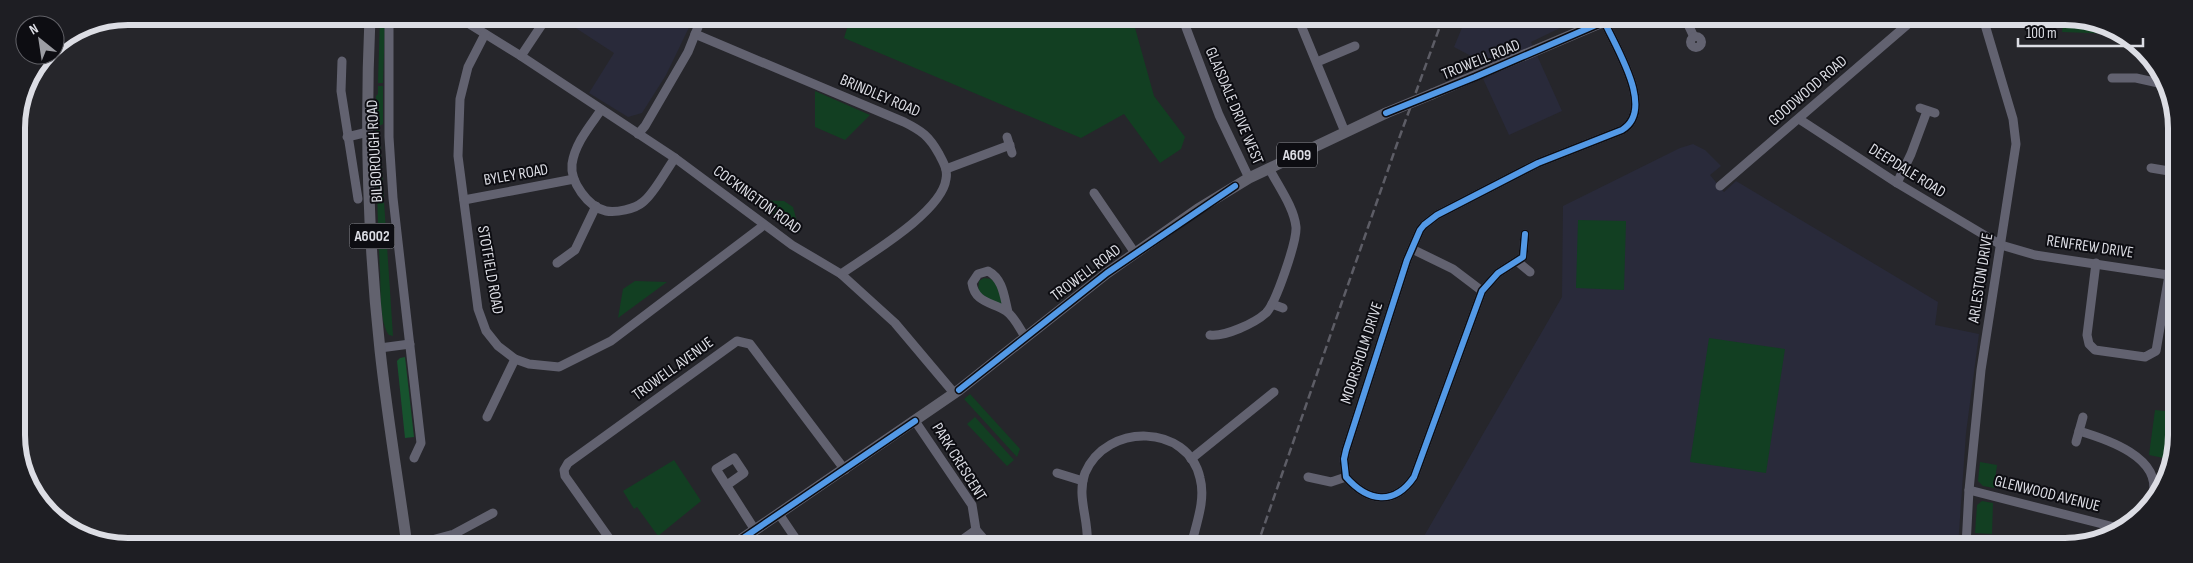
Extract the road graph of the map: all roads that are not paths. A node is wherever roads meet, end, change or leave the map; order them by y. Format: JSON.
{"nodes":[{"id":1,"x":370,"y":25,"type":"edge"},
{"id":2,"x":389,"y":25,"type":"edge"},
{"id":3,"x":471,"y":25,"type":"edge"},
{"id":4,"x":542,"y":25,"type":"edge"},
{"id":5,"x":699,"y":25,"type":"edge"},
{"id":6,"x":1185,"y":25,"type":"edge"},
{"id":7,"x":1301,"y":25,"type":"edge"},
{"id":8,"x":1596,"y":25,"type":"edge"},
{"id":9,"x":1610,"y":25,"type":"edge"},
{"id":10,"x":1688,"y":25,"type":"edge"},
{"id":11,"x":1907,"y":25,"type":"edge"},
{"id":12,"x":1985,"y":25,"type":"edge"},
{"id":13,"x":485,"y":34,"type":"junction"},
{"id":14,"x":695,"y":34,"type":"junction"},
{"id":15,"x":1694,"y":37,"type":"dead end"},
{"id":16,"x":1355,"y":46,"type":"dead end"},
{"id":17,"x":521,"y":56,"type":"junction"},
{"id":18,"x":342,"y":61,"type":"dead end"},
{"id":19,"x":1317,"y":62,"type":"junction"},
{"id":20,"x":2112,"y":78,"type":"dead end"},
{"id":21,"x":2157,"y":83,"type":"edge"},
{"id":22,"x":601,"y":110,"type":"junction"},
{"id":23,"x":1927,"y":110,"type":"dead end"},
{"id":24,"x":1799,"y":119,"type":"junction"},
{"id":25,"x":368,"y":132,"type":"junction"},
{"id":26,"x":1345,"y":132,"type":"junction"},
{"id":27,"x":638,"y":134,"type":"junction"},
{"id":28,"x":347,"y":137,"type":"junction"},
{"id":29,"x":1010,"y":145,"type":"dead end"},
{"id":30,"x":675,"y":158,"type":"junction"},
{"id":31,"x":946,"y":168,"type":"junction"},
{"id":32,"x":1269,"y":168,"type":"junction"},
{"id":33,"x":2151,"y":168,"type":"dead end"},
{"id":34,"x":2168,"y":171,"type":"edge"},
{"id":35,"x":1249,"y":178,"type":"junction"},
{"id":36,"x":574,"y":179,"type":"junction"},
{"id":37,"x":1897,"y":183,"type":"junction"},
{"id":38,"x":1720,"y":186,"type":"dead end"},
{"id":39,"x":1094,"y":193,"type":"dead end"},
{"id":40,"x":358,"y":199,"type":"dead end"},
{"id":41,"x":464,"y":200,"type":"junction"},
{"id":42,"x":596,"y":206,"type":"junction"},
{"id":43,"x":764,"y":225,"type":"junction"},
{"id":44,"x":1525,"y":234,"type":"dead end"},
{"id":45,"x":2001,"y":245,"type":"junction"},
{"id":46,"x":1412,"y":249,"type":"junction"},
{"id":47,"x":1135,"y":253,"type":"junction"},
{"id":48,"x":558,"y":262,"type":"dead end"},
{"id":49,"x":1518,"y":262,"type":"junction"},
{"id":50,"x":2096,"y":264,"type":"junction"},
{"id":51,"x":1530,"y":272,"type":"dead end"},
{"id":52,"x":841,"y":274,"type":"junction"},
{"id":53,"x":2168,"y":274,"type":"edge"},
{"id":54,"x":1482,"y":291,"type":"junction"},
{"id":55,"x":2168,"y":296,"type":"edge"},
{"id":56,"x":1272,"y":304,"type":"junction"},
{"id":57,"x":1283,"y":308,"type":"dead end"},
{"id":58,"x":1008,"y":312,"type":"junction"},
{"id":59,"x":1210,"y":335,"type":"dead end"},
{"id":60,"x":1025,"y":337,"type":"junction"},
{"id":61,"x":410,"y":344,"type":"junction"},
{"id":62,"x":380,"y":348,"type":"junction"},
{"id":63,"x":515,"y":359,"type":"junction"},
{"id":64,"x":1274,"y":392,"type":"dead end"},
{"id":65,"x":954,"y":393,"type":"junction"},
{"id":66,"x":487,"y":417,"type":"dead end"},
{"id":67,"x":2083,"y":417,"type":"dead end"},
{"id":68,"x":915,"y":421,"type":"junction"},
{"id":69,"x":2079,"y":431,"type":"junction"},
{"id":70,"x":2076,"y":442,"type":"dead end"},
{"id":71,"x":414,"y":458,"type":"dead end"},
{"id":72,"x":1191,"y":459,"type":"junction"},
{"id":73,"x":845,"y":470,"type":"junction"},
{"id":74,"x":1057,"y":473,"type":"dead end"},
{"id":75,"x":1308,"y":477,"type":"dead end"},
{"id":76,"x":1346,"y":477,"type":"junction"},
{"id":77,"x":1083,"y":481,"type":"junction"},
{"id":78,"x":727,"y":485,"type":"dead end"},
{"id":79,"x":2155,"y":486,"type":"edge"},
{"id":80,"x":1969,"y":490,"type":"junction"},
{"id":81,"x":493,"y":513,"type":"dead end"},
{"id":82,"x":779,"y":514,"type":"junction"},
{"id":83,"x":2112,"y":526,"type":"edge"},
{"id":84,"x":755,"y":530,"type":"junction"},
{"id":85,"x":976,"y":530,"type":"junction"},
{"id":86,"x":407,"y":538,"type":"edge"},
{"id":87,"x":439,"y":538,"type":"edge"},
{"id":88,"x":609,"y":538,"type":"edge"},
{"id":89,"x":743,"y":538,"type":"edge"},
{"id":90,"x":795,"y":538,"type":"edge"},
{"id":91,"x":965,"y":538,"type":"edge"},
{"id":92,"x":983,"y":538,"type":"edge"},
{"id":93,"x":1088,"y":538,"type":"edge"},
{"id":94,"x":1193,"y":538,"type":"edge"},
{"id":95,"x":1966,"y":538,"type":"edge"}],
"edges":[{"from":1,"to":25,"type":"main road","name":"BILBOROUGH ROAD","number":"A6002"},
{"from":2,"to":61,"type":"street","name":"BILBOROUGH ROAD"},
{"from":3,"to":13,"type":"street","name":"COCKINGTON ROAD"},
{"from":4,"to":17,"type":"street"},
{"from":5,"to":14,"type":"street"},
{"from":6,"to":35,"type":"street","name":"GLAISDALE DRIVE WEST"},
{"from":7,"to":19,"type":"street"},
{"from":8,"to":26,"type":"main road","name":"TROWELL ROAD","number":"A609","bridge":true},
{"from":9,"to":46,"type":"street","name":"MOORSHOLM DRIVE"},
{"from":10,"to":15,"type":"street"},
{"from":11,"to":24,"type":"street","name":"GOODWOOD ROAD"},
{"from":12,"to":45,"type":"street","name":"ARLESTON DRIVE"},
{"from":13,"to":17,"type":"street","name":"COCKINGTON ROAD"},
{"from":13,"to":41,"type":"street","name":"STOTFIELD ROAD"},
{"from":14,"to":27,"type":"street"},
{"from":14,"to":31,"type":"street","name":"BRINDLEY ROAD"},
{"from":16,"to":19,"type":"street"},
{"from":17,"to":22,"type":"street","name":"COCKINGTON ROAD"},
{"from":18,"to":28,"type":"street","name":"BILBOROUGH ROAD"},
{"from":19,"to":26,"type":"street"},
{"from":20,"to":21,"type":"street"},
{"from":22,"to":27,"type":"street","name":"COCKINGTON ROAD"},
{"from":22,"to":36,"type":"street"},
{"from":23,"to":37,"type":"street"},
{"from":24,"to":37,"type":"street","name":"DEEPDALE ROAD"},
{"from":24,"to":38,"type":"street","name":"GOODWOOD ROAD"},
{"from":25,"to":28,"type":"street","name":"BILBOROUGH ROAD"},
{"from":25,"to":62,"type":"main road","name":"BILBOROUGH ROAD","number":"A6002"},
{"from":26,"to":32,"type":"main road","name":"TROWELL ROAD","number":"A609"},
{"from":27,"to":30,"type":"street","name":"COCKINGTON ROAD"},
{"from":28,"to":40,"type":"street","name":"BILBOROUGH ROAD"},
{"from":29,"to":31,"type":"street"},
{"from":30,"to":42,"type":"street"},
{"from":30,"to":43,"type":"street","name":"COCKINGTON ROAD"},
{"from":31,"to":52,"type":"street"},
{"from":32,"to":35,"type":"main road","name":"TROWELL ROAD","number":"A609"},
{"from":32,"to":56,"type":"street"},
{"from":33,"to":34,"type":"street"},
{"from":35,"to":47,"type":"main road","name":"TROWELL ROAD","number":"A609"},
{"from":36,"to":41,"type":"street","name":"BYLEY ROAD"},
{"from":36,"to":42,"type":"street"},
{"from":37,"to":45,"type":"street","name":"DEEPDALE ROAD"},
{"from":39,"to":47,"type":"street"},
{"from":41,"to":63,"type":"street","name":"STOTFIELD ROAD"},
{"from":42,"to":48,"type":"street"},
{"from":43,"to":52,"type":"street","name":"COCKINGTON ROAD"},
{"from":43,"to":63,"type":"street","name":"STOTFIELD ROAD"},
{"from":44,"to":49,"type":"street"},
{"from":45,"to":50,"type":"street","name":"RENFREW DRIVE"},
{"from":45,"to":80,"type":"street","name":"ARLESTON DRIVE"},
{"from":46,"to":54,"type":"street"},
{"from":46,"to":76,"type":"street","name":"MOORSHOLM DRIVE"},
{"from":47,"to":60,"type":"main road","name":"TROWELL ROAD","number":"A609"},
{"from":49,"to":51,"type":"street"},
{"from":49,"to":54,"type":"street"},
{"from":50,"to":53,"type":"street","name":"RENFREW DRIVE"},
{"from":50,"to":55,"type":"street"},
{"from":52,"to":65,"type":"street","name":"COCKINGTON ROAD"},
{"from":54,"to":76,"type":"street"},
{"from":56,"to":57,"type":"street"},
{"from":56,"to":59,"type":"street"},
{"from":58,"to":58,"type":"street"},
{"from":58,"to":60,"type":"street"},
{"from":60,"to":65,"type":"main road","name":"TROWELL ROAD","number":"A609"},
{"from":61,"to":62,"type":"street"},
{"from":61,"to":71,"type":"street","name":"BILBOROUGH ROAD"},
{"from":62,"to":86,"type":"main road","name":"BILBOROUGH ROAD","number":"A6002"},
{"from":63,"to":66,"type":"street"},
{"from":64,"to":72,"type":"street"},
{"from":65,"to":68,"type":"main road","name":"TROWELL ROAD","number":"A609"},
{"from":67,"to":69,"type":"street"},
{"from":68,"to":73,"type":"main road","name":"TROWELL ROAD","number":"A609"},
{"from":68,"to":85,"type":"street","name":"PARK CRESCENT"},
{"from":69,"to":70,"type":"street"},
{"from":69,"to":79,"type":"street"},
{"from":72,"to":77,"type":"street"},
{"from":72,"to":94,"type":"street"},
{"from":73,"to":82,"type":"main road","name":"TROWELL ROAD","number":"A609"},
{"from":73,"to":88,"type":"street","name":"TROWELL AVENUE"},
{"from":74,"to":77,"type":"street"},
{"from":75,"to":76,"type":"street"},
{"from":77,"to":93,"type":"street"},
{"from":78,"to":84,"type":"street"},
{"from":80,"to":83,"type":"street","name":"GLENWOOD AVENUE"},
{"from":80,"to":95,"type":"street","name":"ARLESTON DRIVE"},
{"from":81,"to":87,"type":"street"},
{"from":82,"to":84,"type":"main road","name":"TROWELL ROAD","number":"A609"},
{"from":82,"to":90,"type":"street"},
{"from":84,"to":89,"type":"main road","name":"TROWELL ROAD","number":"A609"},
{"from":85,"to":91,"type":"street"},
{"from":85,"to":92,"type":"street"}]}
